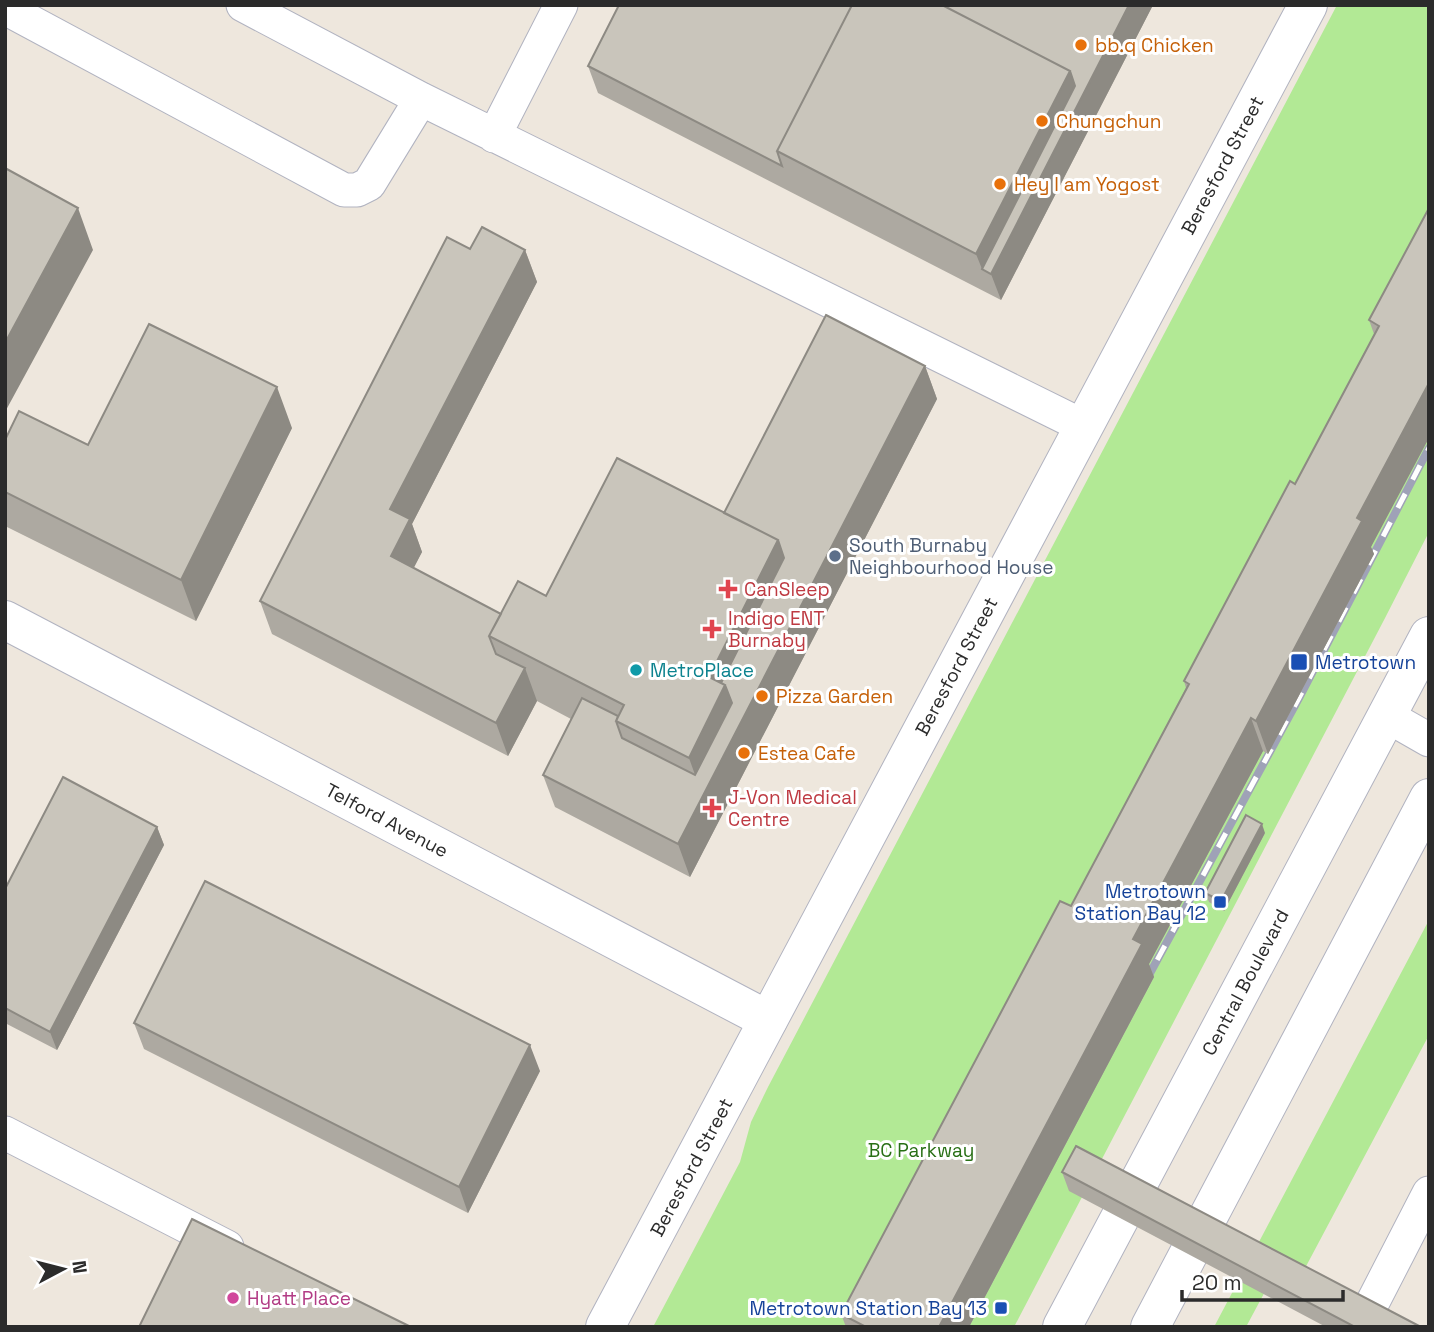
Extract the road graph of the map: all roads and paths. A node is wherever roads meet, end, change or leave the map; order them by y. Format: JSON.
{"nodes":[{"id":1,"x":243,"y":5,"type":"edge"},
{"id":2,"x":561,"y":5,"type":"edge"},
{"id":3,"x":1308,"y":5,"type":"edge"},
{"id":4,"x":5,"y":8,"type":"edge"},
{"id":5,"x":421,"y":99,"type":"junction"},
{"id":6,"x":495,"y":136,"type":"junction"},
{"id":7,"x":1083,"y":426,"type":"junction"},
{"id":8,"x":5,"y":620,"type":"edge"},
{"id":9,"x":1429,"y":636,"type":"edge"},
{"id":10,"x":1387,"y":716,"type":"junction"},
{"id":11,"x":1429,"y":740,"type":"edge"},
{"id":12,"x":1429,"y":798,"type":"edge"},
{"id":13,"x":768,"y":1020,"type":"junction"},
{"id":14,"x":5,"y":1133,"type":"edge"},
{"id":15,"x":1429,"y":1193,"type":"edge"},
{"id":16,"x":259,"y":1264,"type":"edge"},
{"id":17,"x":605,"y":1327,"type":"edge"},
{"id":18,"x":1062,"y":1327,"type":"edge"},
{"id":19,"x":1150,"y":1327,"type":"edge"},
{"id":20,"x":1360,"y":1327,"type":"edge"}],
"edges":[{"from":1,"to":5,"type":"lane"},
{"from":2,"to":6,"type":"lane"},
{"from":3,"to":7,"type":"street","name":"Beresford Street"},
{"from":4,"to":5,"type":"lane"},
{"from":5,"to":6,"type":"lane"},
{"from":6,"to":7,"type":"lane"},
{"from":7,"to":13,"type":"street","name":"Beresford Street"},
{"from":8,"to":13,"type":"street","name":"Telford Avenue"},
{"from":9,"to":10,"type":"street","name":"Central Boulevard"},
{"from":10,"to":11,"type":"lane"},
{"from":10,"to":18,"type":"street","name":"Central Boulevard"},
{"from":12,"to":19,"type":"street"},
{"from":13,"to":17,"type":"street","name":"Beresford Street"},
{"from":14,"to":16,"type":"lane"},
{"from":15,"to":20,"type":"lane"}]}
